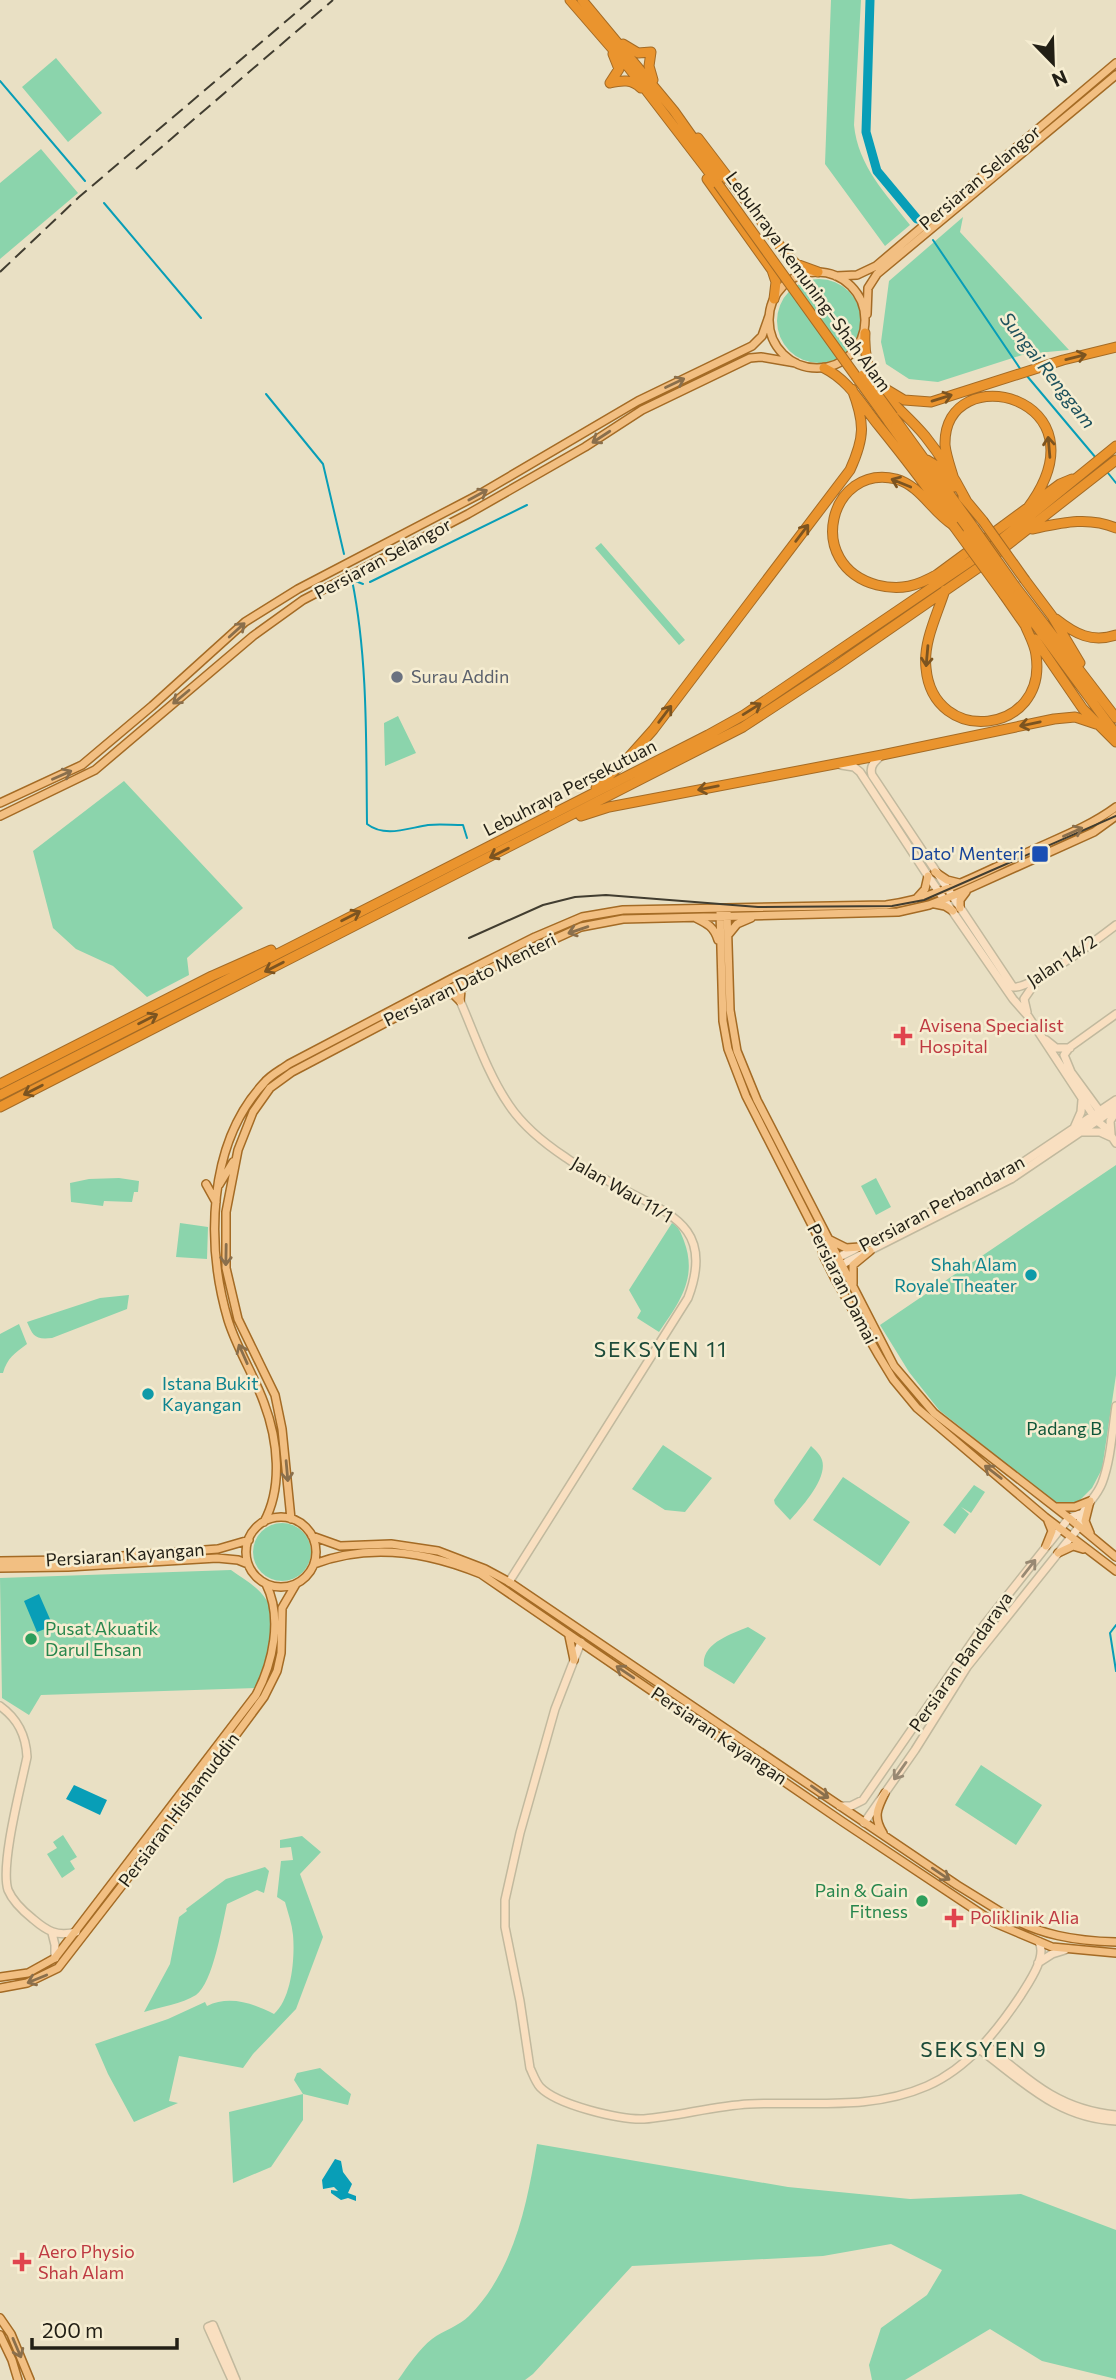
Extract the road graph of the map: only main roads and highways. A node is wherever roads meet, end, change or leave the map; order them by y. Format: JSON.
{"nodes":[{"id":1,"x":570,"y":0,"type":"edge"},
{"id":2,"x":582,"y":0,"type":"edge"},
{"id":3,"x":609,"y":38,"type":"junction"},
{"id":4,"x":1116,"y":63,"type":"edge"},
{"id":5,"x":1116,"y":75,"type":"edge"},
{"id":6,"x":659,"y":92,"type":"junction"},
{"id":7,"x":648,"y":94,"type":"junction"},
{"id":8,"x":674,"y":111,"type":"junction"},
{"id":9,"x":669,"y":121,"type":"junction"},
{"id":10,"x":720,"y":182,"type":"junction"},
{"id":11,"x":818,"y":272,"type":"junction"},
{"id":12,"x":836,"y":276,"type":"junction"},
{"id":13,"x":774,"y":299,"type":"junction"},
{"id":14,"x":867,"y":314,"type":"junction"},
{"id":15,"x":769,"y":316,"type":"junction"},
{"id":16,"x":865,"y":333,"type":"junction"},
{"id":17,"x":1116,"y":347,"type":"edge"},
{"id":18,"x":796,"y":363,"type":"junction"},
{"id":19,"x":824,"y":368,"type":"junction"},
{"id":20,"x":879,"y":385,"type":"junction"},
{"id":21,"x":852,"y":389,"type":"junction"},
{"id":22,"x":890,"y":419,"type":"junction"},
{"id":23,"x":898,"y":435,"type":"junction"},
{"id":24,"x":1116,"y":446,"type":"edge"},
{"id":25,"x":906,"y":457,"type":"junction"},
{"id":26,"x":923,"y":457,"type":"junction"},
{"id":27,"x":1114,"y":461,"type":"edge"},
{"id":28,"x":1094,"y":471,"type":"junction"},
{"id":29,"x":953,"y":476,"type":"junction"},
{"id":30,"x":1080,"y":476,"type":"junction"},
{"id":31,"x":966,"y":500,"type":"junction"},
{"id":32,"x":1027,"y":509,"type":"junction"},
{"id":33,"x":953,"y":526,"type":"junction"},
{"id":34,"x":1116,"y":528,"type":"edge"},
{"id":35,"x":1029,"y":529,"type":"junction"},
{"id":36,"x":971,"y":530,"type":"junction"},
{"id":37,"x":938,"y":574,"type":"junction"},
{"id":38,"x":945,"y":590,"type":"junction"},
{"id":39,"x":1010,"y":590,"type":"junction"},
{"id":40,"x":911,"y":603,"type":"junction"},
{"id":41,"x":1052,"y":615,"type":"junction"},
{"id":42,"x":1025,"y":625,"type":"junction"},
{"id":43,"x":1116,"y":635,"type":"edge"},
{"id":44,"x":1096,"y":692,"type":"junction"},
{"id":45,"x":1116,"y":718,"type":"edge"},
{"id":46,"x":1097,"y":724,"type":"junction"},
{"id":47,"x":1116,"y":734,"type":"edge"},
{"id":48,"x":1116,"y":742,"type":"edge"},
{"id":49,"x":882,"y":755,"type":"junction"},
{"id":50,"x":823,"y":766,"type":"junction"},
{"id":51,"x":871,"y":769,"type":"junction"},
{"id":52,"x":860,"y":772,"type":"junction"},
{"id":53,"x":584,"y":798,"type":"junction"},
{"id":54,"x":0,"y":803,"type":"edge"},
{"id":55,"x":1116,"y":807,"type":"edge"},
{"id":56,"x":1116,"y":816,"type":"edge"},
{"id":57,"x":0,"y":817,"type":"edge"},
{"id":58,"x":560,"y":822,"type":"junction"},
{"id":59,"x":931,"y":874,"type":"junction"},
{"id":60,"x":959,"y":883,"type":"junction"},
{"id":61,"x":979,"y":884,"type":"junction"},
{"id":62,"x":946,"y":894,"type":"junction"},
{"id":63,"x":913,"y":901,"type":"junction"},
{"id":64,"x":932,"y":903,"type":"junction"},
{"id":65,"x":956,"y":909,"type":"junction"},
{"id":66,"x":723,"y":912,"type":"junction"},
{"id":67,"x":758,"y":916,"type":"junction"},
{"id":68,"x":694,"y":917,"type":"junction"},
{"id":69,"x":1116,"y":925,"type":"edge"},
{"id":70,"x":1107,"y":932,"type":"junction"},
{"id":71,"x":1116,"y":932,"type":"edge"},
{"id":72,"x":728,"y":935,"type":"junction"},
{"id":73,"x":289,"y":947,"type":"junction"},
{"id":74,"x":721,"y":951,"type":"junction"},
{"id":75,"x":480,"y":973,"type":"junction"},
{"id":76,"x":458,"y":975,"type":"junction"},
{"id":77,"x":1040,"y":978,"type":"junction"},
{"id":78,"x":444,"y":982,"type":"junction"},
{"id":79,"x":453,"y":985,"type":"junction"},
{"id":80,"x":428,"y":999,"type":"junction"},
{"id":81,"x":460,"y":1001,"type":"junction"},
{"id":82,"x":1116,"y":1014,"type":"edge"},
{"id":83,"x":1028,"y":1016,"type":"junction"},
{"id":84,"x":1040,"y":1034,"type":"junction"},
{"id":85,"x":1070,"y":1048,"type":"junction"},
{"id":86,"x":0,"y":1084,"type":"edge"},
{"id":87,"x":0,"y":1095,"type":"edge"},
{"id":88,"x":1085,"y":1096,"type":"junction"},
{"id":89,"x":1116,"y":1099,"type":"edge"},
{"id":90,"x":0,"y":1107,"type":"edge"},
{"id":91,"x":1116,"y":1110,"type":"edge"},
{"id":92,"x":1099,"y":1116,"type":"junction"},
{"id":93,"x":1072,"y":1131,"type":"junction"},
{"id":94,"x":1081,"y":1132,"type":"junction"},
{"id":95,"x":1114,"y":1140,"type":"edge"},
{"id":96,"x":237,"y":1154,"type":"junction"},
{"id":97,"x":214,"y":1183,"type":"junction"},
{"id":98,"x":217,"y":1206,"type":"junction"},
{"id":99,"x":226,"y":1212,"type":"junction"},
{"id":100,"x":822,"y":1240,"type":"junction"},
{"id":101,"x":860,"y":1247,"type":"junction"},
{"id":102,"x":870,"y":1251,"type":"junction"},
{"id":103,"x":838,"y":1262,"type":"junction"},
{"id":104,"x":855,"y":1291,"type":"junction"},
{"id":105,"x":845,"y":1296,"type":"junction"},
{"id":106,"x":1116,"y":1406,"type":"edge"},
{"id":107,"x":1090,"y":1501,"type":"junction"},
{"id":108,"x":1054,"y":1507,"type":"junction"},
{"id":109,"x":1080,"y":1514,"type":"junction"},
{"id":110,"x":1045,"y":1517,"type":"junction"},
{"id":111,"x":1069,"y":1518,"type":"junction"},
{"id":112,"x":291,"y":1519,"type":"junction"},
{"id":113,"x":264,"y":1522,"type":"junction"},
{"id":114,"x":1079,"y":1527,"type":"junction"},
{"id":115,"x":1060,"y":1528,"type":"junction"},
{"id":116,"x":312,"y":1536,"type":"junction"},
{"id":117,"x":1071,"y":1537,"type":"junction"},
{"id":118,"x":1094,"y":1539,"type":"junction"},
{"id":119,"x":249,"y":1540,"type":"junction"},
{"id":120,"x":1046,"y":1546,"type":"junction"},
{"id":121,"x":1090,"y":1552,"type":"junction"},
{"id":122,"x":1058,"y":1553,"type":"junction"},
{"id":123,"x":1116,"y":1558,"type":"edge"},
{"id":124,"x":0,"y":1561,"type":"edge"},
{"id":125,"x":248,"y":1564,"type":"junction"},
{"id":126,"x":314,"y":1564,"type":"junction"},
{"id":127,"x":0,"y":1568,"type":"edge"},
{"id":128,"x":1116,"y":1571,"type":"edge"},
{"id":129,"x":509,"y":1582,"type":"junction"},
{"id":130,"x":265,"y":1584,"type":"junction"},
{"id":131,"x":296,"y":1584,"type":"junction"},
{"id":132,"x":568,"y":1620,"type":"junction"},
{"id":133,"x":566,"y":1632,"type":"junction"},
{"id":134,"x":581,"y":1642,"type":"junction"},
{"id":135,"x":597,"y":1653,"type":"junction"},
{"id":136,"x":574,"y":1660,"type":"junction"},
{"id":137,"x":0,"y":1706,"type":"edge"},
{"id":138,"x":904,"y":1743,"type":"junction"},
{"id":139,"x":915,"y":1750,"type":"junction"},
{"id":140,"x":885,"y":1793,"type":"junction"},
{"id":141,"x":840,"y":1806,"type":"junction"},
{"id":142,"x":842,"y":1822,"type":"junction"},
{"id":143,"x":864,"y":1823,"type":"junction"},
{"id":144,"x":884,"y":1835,"type":"junction"},
{"id":145,"x":77,"y":1932,"type":"junction"},
{"id":146,"x":52,"y":1933,"type":"junction"},
{"id":147,"x":1039,"y":1942,"type":"junction"},
{"id":148,"x":1116,"y":1942,"type":"edge"},
{"id":149,"x":1065,"y":1950,"type":"junction"},
{"id":150,"x":1116,"y":1953,"type":"edge"},
{"id":151,"x":55,"y":1958,"type":"junction"},
{"id":152,"x":1038,"y":1964,"type":"junction"},
{"id":153,"x":0,"y":1977,"type":"edge"},
{"id":154,"x":0,"y":1988,"type":"edge"},
{"id":155,"x":982,"y":2046,"type":"junction"},
{"id":156,"x":1116,"y":2115,"type":"edge"},
{"id":157,"x":1116,"y":2121,"type":"edge"},
{"id":158,"x":0,"y":2318,"type":"edge"},
{"id":159,"x":208,"y":2327,"type":"dead end"},
{"id":160,"x":0,"y":2335,"type":"edge"},
{"id":161,"x":18,"y":2380,"type":"edge"},
{"id":162,"x":30,"y":2380,"type":"edge"},
{"id":163,"x":234,"y":2380,"type":"edge"}],
"edges":[{"from":1,"to":3,"type":"highway","name":"Lebuhraya Kemuning–Shah Alam"},
{"from":2,"to":3,"type":"highway","name":"Lebuhraya Kemuning–Shah Alam"},
{"from":3,"to":6,"type":"highway","name":"Lebuhraya Kemuning–Shah Alam"},
{"from":3,"to":6,"type":"highway"},
{"from":3,"to":7,"type":"highway","name":"Lebuhraya Kemuning–Shah Alam"},
{"from":3,"to":7,"type":"highway"},
{"from":4,"to":12,"type":"main road","name":"Persiaran Selangor"},
{"from":5,"to":14,"type":"main road","name":"Persiaran Selangor"},
{"from":6,"to":8,"type":"highway","name":"Lebuhraya Kemuning–Shah Alam"},
{"from":7,"to":9,"type":"highway","name":"Lebuhraya Kemuning–Shah Alam"},
{"from":8,"to":10,"type":"highway","name":"Lebuhraya Kemuning–Shah Alam"},
{"from":8,"to":11,"type":"highway"},
{"from":9,"to":10,"type":"highway","name":"Lebuhraya Kemuning–Shah Alam"},
{"from":9,"to":13,"type":"highway"},
{"from":10,"to":22,"type":"highway","name":"Lebuhraya Kemuning–Shah Alam","bridge":true},
{"from":11,"to":12,"type":"main road"},
{"from":11,"to":13,"type":"main road"},
{"from":12,"to":14,"type":"main road"},
{"from":13,"to":15,"type":"main road"},
{"from":14,"to":16,"type":"main road"},
{"from":15,"to":18,"type":"main road"},
{"from":54,"to":15,"type":"main road","name":"Persiaran Selangor","one_way":true},
{"from":16,"to":19,"type":"main road"},
{"from":16,"to":20,"type":"highway"},
{"from":20,"to":17,"type":"highway","one_way":true},
{"from":18,"to":19,"type":"main road"},
{"from":18,"to":57,"type":"main road","name":"Persiaran Selangor","one_way":true},
{"from":19,"to":21,"type":"highway"},
{"from":20,"to":29,"type":"highway"},
{"from":21,"to":25,"type":"highway"},
{"from":53,"to":21,"type":"highway","one_way":true},
{"from":22,"to":23,"type":"highway","name":"Lebuhraya Kemuning–Shah Alam"},
{"from":22,"to":26,"type":"highway","name":"Lebuhraya Kemuning–Shah Alam"},
{"from":23,"to":25,"type":"highway"},
{"from":23,"to":36,"type":"highway","name":"Lebuhraya Kemuning–Shah Alam"},
{"from":24,"to":28,"type":"highway","name":"Lebuhraya Persekutuan"},
{"from":25,"to":33,"type":"highway"},
{"from":26,"to":31,"type":"highway"},
{"from":26,"to":36,"type":"highway","name":"Lebuhraya Kemuning–Shah Alam"},
{"from":27,"to":28,"type":"highway","name":"Lebuhraya Persekutuan"},
{"from":28,"to":30,"type":"highway","name":"Lebuhraya Persekutuan"},
{"from":28,"to":35,"type":"highway","name":"Lebuhraya Persekutuan"},
{"from":29,"to":31,"type":"highway"},
{"from":32,"to":29,"type":"highway","one_way":true},
{"from":30,"to":32,"type":"highway"},
{"from":30,"to":40,"type":"highway","name":"Lebuhraya Persekutuan"},
{"from":31,"to":41,"type":"highway","bridge":true},
{"from":32,"to":37,"type":"highway"},
{"from":33,"to":37,"type":"highway","one_way":true},
{"from":33,"to":39,"type":"highway","bridge":true},
{"from":34,"to":35,"type":"highway"},
{"from":35,"to":38,"type":"highway","name":"Lebuhraya Persekutuan"},
{"from":36,"to":39,"type":"highway","name":"Lebuhraya Kemuning–Shah Alam","bridge":true},
{"from":37,"to":40,"type":"highway"},
{"from":38,"to":42,"type":"highway","one_way":true},
{"from":38,"to":58,"type":"highway","name":"Lebuhraya Persekutuan"},
{"from":39,"to":42,"type":"highway"},
{"from":39,"to":44,"type":"highway"},
{"from":39,"to":47,"type":"highway"},
{"from":53,"to":40,"type":"highway","name":"Lebuhraya Persekutuan","one_way":true},
{"from":41,"to":43,"type":"highway"},
{"from":41,"to":44,"type":"highway"},
{"from":42,"to":46,"type":"highway"},
{"from":44,"to":45,"type":"highway"},
{"from":46,"to":48,"type":"highway"},
{"from":46,"to":49,"type":"highway","one_way":true},
{"from":49,"to":50,"type":"highway"},
{"from":49,"to":51,"type":"main road"},
{"from":50,"to":52,"type":"main road"},
{"from":50,"to":58,"type":"highway","one_way":true},
{"from":51,"to":52,"type":"main road"},
{"from":51,"to":59,"type":"main road"},
{"from":52,"to":59,"type":"main road"},
{"from":73,"to":53,"type":"highway","name":"Lebuhraya Persekutuan","one_way":true},
{"from":60,"to":55,"type":"main road","name":"Persiaran Dato Menteri","one_way":true},
{"from":56,"to":61,"type":"main road","name":"Persiaran Dato Menteri"},
{"from":58,"to":90,"type":"highway","name":"Lebuhraya Persekutuan","one_way":true},
{"from":59,"to":60,"type":"main road"},
{"from":59,"to":62,"type":"main road"},
{"from":59,"to":63,"type":"main road"},
{"from":60,"to":62,"type":"main road","name":"Persiaran Dato Menteri"},
{"from":61,"to":62,"type":"main road","name":"Persiaran Dato Menteri"},
{"from":61,"to":65,"type":"main road"},
{"from":62,"to":63,"type":"main road","name":"Persiaran Dato Menteri"},
{"from":62,"to":64,"type":"main road","name":"Persiaran Dato Menteri"},
{"from":62,"to":65,"type":"main road"},
{"from":63,"to":66,"type":"main road","name":"Persiaran Dato Menteri"},
{"from":64,"to":65,"type":"main road"},
{"from":64,"to":67,"type":"main road","name":"Persiaran Dato Menteri"},
{"from":65,"to":77,"type":"main road","name":"Jalan 14/2"},
{"from":65,"to":83,"type":"main road"},
{"from":66,"to":67,"type":"main road","name":"Persiaran Dato Menteri"},
{"from":66,"to":68,"type":"main road","name":"Persiaran Dato Menteri"},
{"from":66,"to":72,"type":"main road","name":"Persiaran Damai"},
{"from":66,"to":74,"type":"main road","name":"Persiaran Damai"},
{"from":66,"to":76,"type":"main road","name":"Persiaran Dato Menteri"},
{"from":67,"to":72,"type":"main road"},
{"from":68,"to":74,"type":"main road"},
{"from":68,"to":75,"type":"main road","name":"Persiaran Dato Menteri","one_way":true},
{"from":69,"to":70,"type":"main road","name":"Jalan 14/2"},
{"from":70,"to":71,"type":"main road"},
{"from":70,"to":77,"type":"main road","name":"Jalan 14/2"},
{"from":72,"to":100,"type":"main road","name":"Persiaran Damai"},
{"from":73,"to":86,"type":"highway"},
{"from":87,"to":73,"type":"highway","name":"Lebuhraya Persekutuan","one_way":true},
{"from":74,"to":100,"type":"main road","name":"Persiaran Damai"},
{"from":75,"to":79,"type":"main road","name":"Persiaran Dato Menteri"},
{"from":75,"to":81,"type":"main road"},
{"from":76,"to":78,"type":"main road","name":"Persiaran Dato Menteri"},
{"from":76,"to":79,"type":"main road"},
{"from":77,"to":83,"type":"main road"},
{"from":78,"to":79,"type":"main road"},
{"from":78,"to":97,"type":"main road","name":"Persiaran Dato Menteri"},
{"from":79,"to":80,"type":"main road","name":"Persiaran Dato Menteri"},
{"from":79,"to":81,"type":"main road","name":"Jalan Wau 11/1"},
{"from":80,"to":81,"type":"main road"},
{"from":80,"to":96,"type":"main road","name":"Persiaran Dato Menteri"},
{"from":81,"to":129,"type":"main road","name":"Jalan Wau 11/1"},
{"from":82,"to":85,"type":"main road"},
{"from":83,"to":84,"type":"main road"},
{"from":84,"to":85,"type":"main road"},
{"from":84,"to":88,"type":"main road"},
{"from":85,"to":88,"type":"main road"},
{"from":88,"to":89,"type":"main road"},
{"from":88,"to":92,"type":"main road"},
{"from":88,"to":93,"type":"main road"},
{"from":89,"to":92,"type":"main road","name":"Persiaran Perbandaran"},
{"from":91,"to":92,"type":"main road","name":"Persiaran Perbandaran"},
{"from":91,"to":95,"type":"main road"},
{"from":92,"to":93,"type":"main road","name":"Persiaran Perbandaran"},
{"from":92,"to":94,"type":"main road","name":"Persiaran Perbandaran"},
{"from":92,"to":95,"type":"main road"},
{"from":93,"to":101,"type":"main road","name":"Persiaran Perbandaran"},
{"from":94,"to":95,"type":"main road"},
{"from":94,"to":102,"type":"main road","name":"Persiaran Perbandaran"},
{"from":96,"to":97,"type":"main road"},
{"from":96,"to":99,"type":"main road","name":"Persiaran Dato Menteri"},
{"from":97,"to":98,"type":"main road","name":"Persiaran Dato Menteri"},
{"from":97,"to":98,"type":"main road"},
{"from":97,"to":99,"type":"main road"},
{"from":113,"to":98,"type":"main road","name":"Persiaran Dato Menteri","one_way":true},
{"from":99,"to":112,"type":"main road","name":"Persiaran Dato Menteri","one_way":true},
{"from":100,"to":101,"type":"main road"},
{"from":100,"to":103,"type":"main road","name":"Persiaran Damai"},
{"from":100,"to":105,"type":"main road","name":"Persiaran Damai"},
{"from":101,"to":103,"type":"main road","name":"Persiaran Perbandaran"},
{"from":102,"to":103,"type":"main road","name":"Persiaran Perbandaran"},
{"from":102,"to":104,"type":"main road"},
{"from":103,"to":104,"type":"main road","name":"Persiaran Damai"},
{"from":103,"to":105,"type":"main road"},
{"from":104,"to":108,"type":"main road","name":"Persiaran Damai"},
{"from":110,"to":105,"type":"main road","name":"Persiaran Damai","one_way":true},
{"from":106,"to":107,"type":"main road"},
{"from":107,"to":108,"type":"main road"},
{"from":107,"to":109,"type":"main road"},
{"from":107,"to":118,"type":"main road"},
{"from":108,"to":111,"type":"main road","name":"Persiaran Damai"},
{"from":109,"to":111,"type":"main road","name":"Persiaran Bandaraya"},
{"from":109,"to":114,"type":"main road"},
{"from":110,"to":115,"type":"main road","name":"Persiaran Damai"},
{"from":110,"to":120,"type":"main road"},
{"from":111,"to":114,"type":"main road","name":"Persiaran Damai"},
{"from":111,"to":115,"type":"main road","name":"Persiaran Bandaraya"},
{"from":112,"to":113,"type":"main road"},
{"from":112,"to":116,"type":"main road"},
{"from":113,"to":119,"type":"main road"},
{"from":114,"to":117,"type":"main road","name":"Persiaran Bandaraya"},
{"from":114,"to":118,"type":"main road","name":"Persiaran Damai"},
{"from":115,"to":117,"type":"main road","name":"Persiaran Damai"},
{"from":115,"to":120,"type":"main road","name":"Persiaran Bandaraya"},
{"from":116,"to":126,"type":"main road"},
{"from":116,"to":129,"type":"main road","name":"Persiaran Kayangan"},
{"from":117,"to":121,"type":"main road","name":"Persiaran Damai"},
{"from":117,"to":122,"type":"main road","name":"Persiaran Bandaraya"},
{"from":118,"to":123,"type":"main road","name":"Persiaran Damai"},
{"from":119,"to":124,"type":"main road","name":"Persiaran Kayangan"},
{"from":119,"to":125,"type":"main road"},
{"from":138,"to":120,"type":"main road","name":"Persiaran Bandaraya","one_way":true},
{"from":121,"to":122,"type":"main road"},
{"from":121,"to":128,"type":"main road","name":"Persiaran Damai"},
{"from":122,"to":139,"type":"main road","name":"Persiaran Bandaraya"},
{"from":125,"to":127,"type":"main road","name":"Persiaran Kayangan"},
{"from":125,"to":130,"type":"main road"},
{"from":126,"to":131,"type":"main road"},
{"from":126,"to":133,"type":"main road","name":"Persiaran Kayangan"},
{"from":129,"to":132,"type":"main road","name":"Persiaran Kayangan"},
{"from":130,"to":131,"type":"main road"},
{"from":130,"to":145,"type":"main road","name":"Persiaran Hishamuddin"},
{"from":131,"to":154,"type":"main road","name":"Persiaran Hishamuddin","one_way":true},
{"from":132,"to":134,"type":"main road"},
{"from":132,"to":141,"type":"main road","name":"Persiaran Kayangan","one_way":true},
{"from":133,"to":134,"type":"main road","name":"Persiaran Kayangan"},
{"from":133,"to":136,"type":"main road"},
{"from":134,"to":135,"type":"main road","name":"Persiaran Kayangan"},
{"from":134,"to":136,"type":"main road"},
{"from":135,"to":136,"type":"main road"},
{"from":142,"to":135,"type":"main road","name":"Persiaran Kayangan","one_way":true},
{"from":136,"to":155,"type":"main road"},
{"from":137,"to":146,"type":"main road"},
{"from":138,"to":139,"type":"main road"},
{"from":138,"to":141,"type":"main road","name":"Persiaran Bandaraya"},
{"from":139,"to":140,"type":"main road","name":"Persiaran Bandaraya","one_way":true},
{"from":140,"to":143,"type":"main road","name":"Persiaran Bandaraya"},
{"from":140,"to":144,"type":"main road"},
{"from":141,"to":143,"type":"main road","name":"Persiaran Kayangan"},
{"from":142,"to":143,"type":"main road"},
{"from":142,"to":147,"type":"main road","name":"Persiaran Kayangan"},
{"from":143,"to":144,"type":"main road","name":"Persiaran Kayangan"},
{"from":144,"to":148,"type":"main road","name":"Persiaran Kayangan","one_way":true},
{"from":145,"to":146,"type":"main road"},
{"from":145,"to":151,"type":"main road","name":"Persiaran Hishamuddin"},
{"from":146,"to":151,"type":"main road"},
{"from":147,"to":149,"type":"main road","name":"Persiaran Kayangan"},
{"from":147,"to":152,"type":"main road"},
{"from":149,"to":150,"type":"main road","name":"Persiaran Kayangan"},
{"from":149,"to":152,"type":"main road"},
{"from":151,"to":153,"type":"main road","name":"Persiaran Hishamuddin"},
{"from":152,"to":155,"type":"main road"},
{"from":155,"to":156,"type":"main road"},
{"from":155,"to":157,"type":"main road"},
{"from":158,"to":162,"type":"main road","one_way":true},
{"from":159,"to":163,"type":"main road"},
{"from":160,"to":161,"type":"main road"}]}
